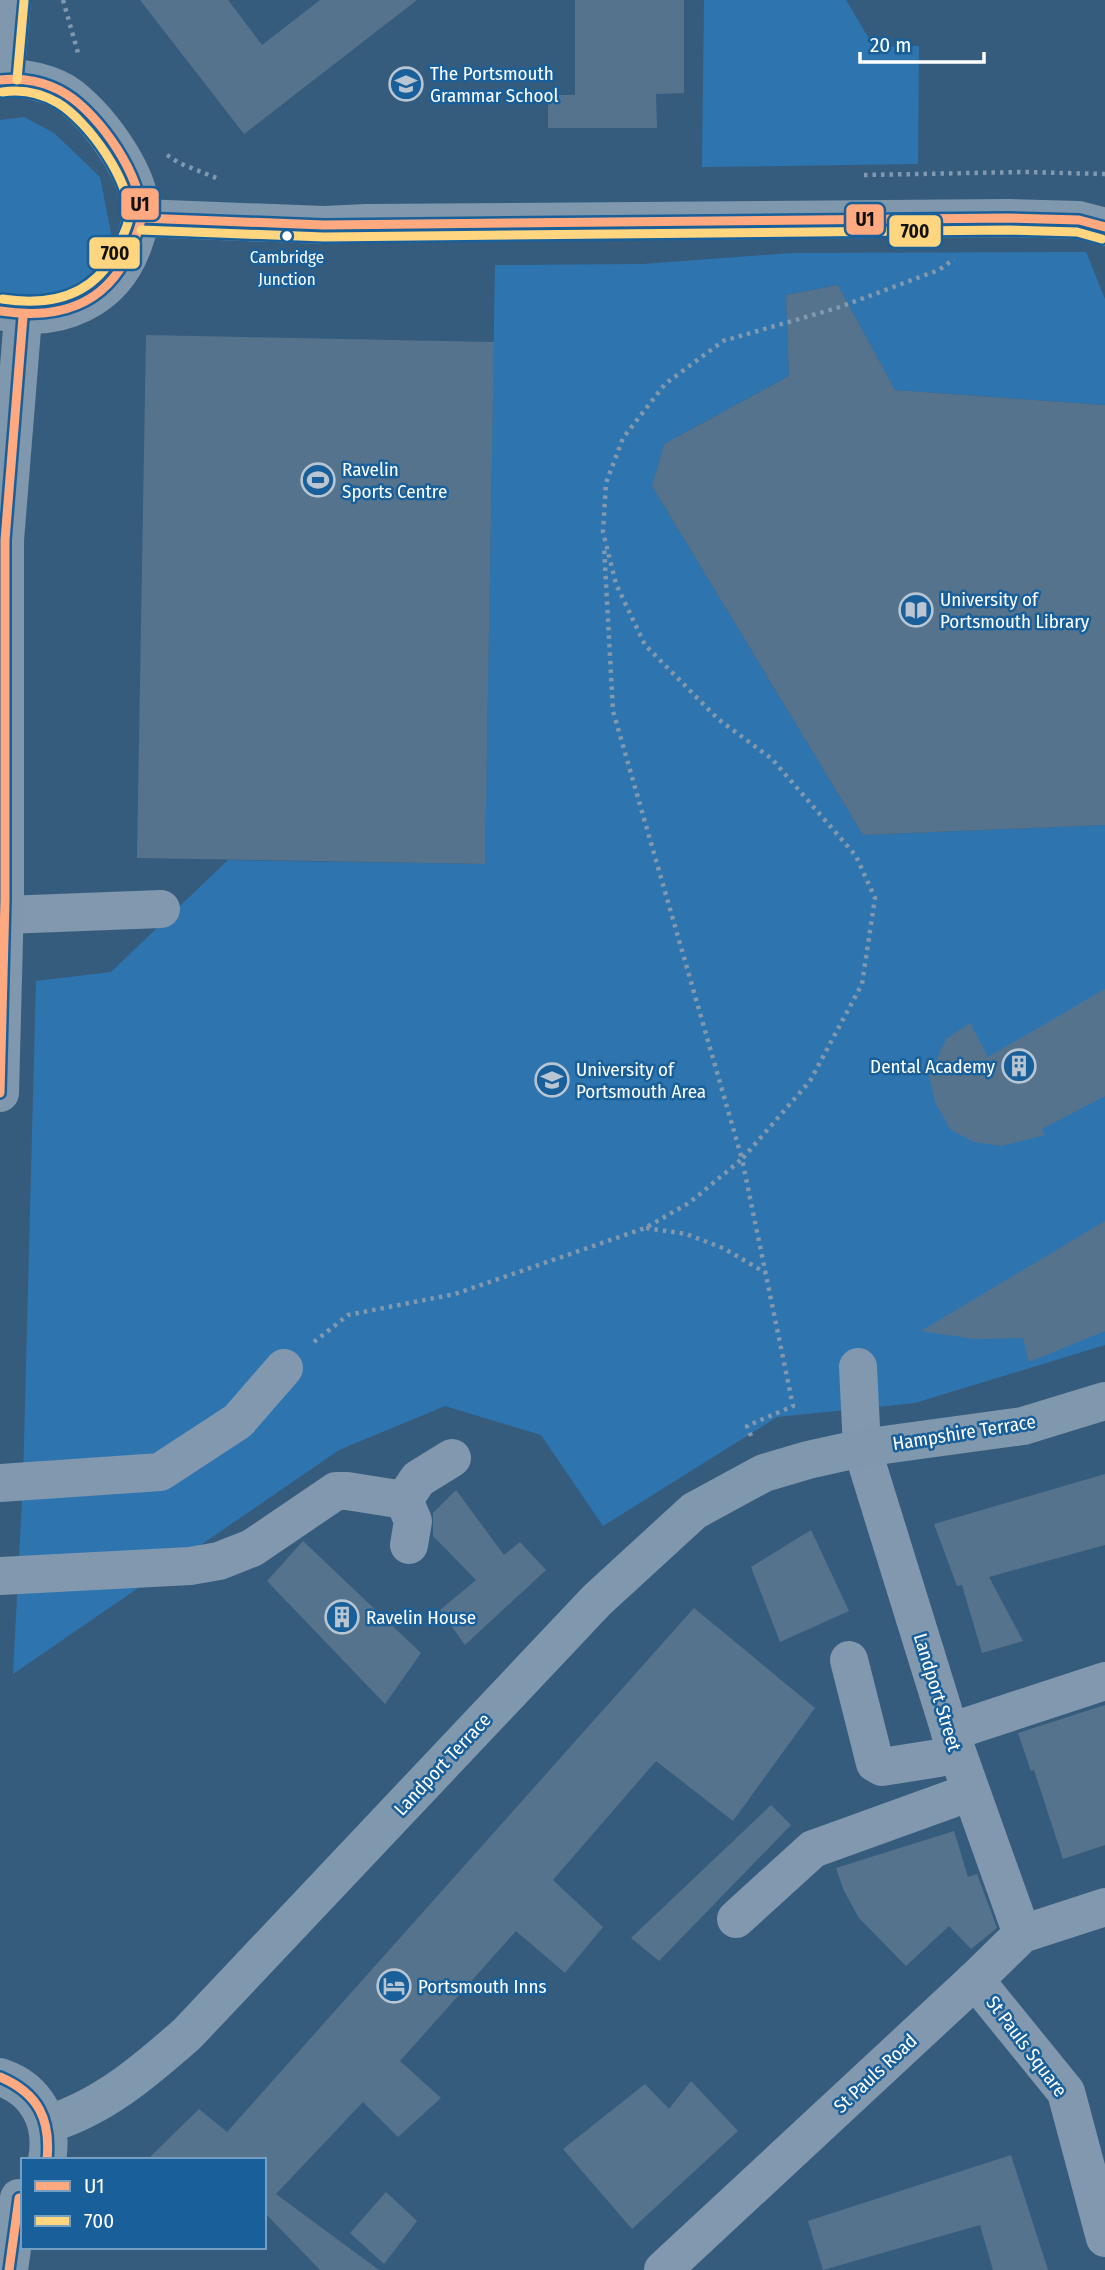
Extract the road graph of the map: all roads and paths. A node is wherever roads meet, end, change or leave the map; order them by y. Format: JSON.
{"nodes":[{"id":1,"x":12,"y":0,"type":"edge"},
{"id":2,"x":63,"y":0,"type":"edge"},
{"id":3,"x":82,"y":60,"type":"dead end"},
{"id":4,"x":3,"y":80,"type":"edge"},
{"id":5,"x":161,"y":152,"type":"dead end"},
{"id":6,"x":1105,"y":174,"type":"edge"},
{"id":7,"x":857,"y":175,"type":"dead end"},
{"id":8,"x":226,"y":181,"type":"dead end"},
{"id":9,"x":141,"y":218,"type":"junction"},
{"id":10,"x":1008,"y":218,"type":"junction"},
{"id":11,"x":1105,"y":227,"type":"edge"},
{"id":12,"x":12,"y":314,"type":"edge"},
{"id":13,"x":603,"y":532,"type":"junction"},
{"id":14,"x":2,"y":713,"type":"edge"},
{"id":15,"x":161,"y":909,"type":"dead end"},
{"id":16,"x":5,"y":915,"type":"junction"},
{"id":17,"x":1,"y":969,"type":"edge"},
{"id":18,"x":0,"y":1093,"type":"edge"},
{"id":19,"x":742,"y":1158,"type":"junction"},
{"id":20,"x":645,"y":1228,"type":"junction"},
{"id":21,"x":766,"y":1273,"type":"junction"},
{"id":22,"x":284,"y":1367,"type":"joint"},
{"id":23,"x":858,"y":1367,"type":"dead end"},
{"id":24,"x":1105,"y":1401,"type":"edge"},
{"id":25,"x":862,"y":1448,"type":"junction"},
{"id":26,"x":452,"y":1458,"type":"dead end"},
{"id":27,"x":764,"y":1473,"type":"junction"},
{"id":28,"x":0,"y":1483,"type":"edge"},
{"id":29,"x":404,"y":1500,"type":"junction"},
{"id":30,"x":409,"y":1545,"type":"dead end"},
{"id":31,"x":0,"y":1576,"type":"edge"},
{"id":32,"x":849,"y":1660,"type":"dead end"},
{"id":33,"x":1105,"y":1681,"type":"edge"},
{"id":34,"x":952,"y":1740,"type":"junction"},
{"id":35,"x":971,"y":1792,"type":"junction"},
{"id":36,"x":1105,"y":1907,"type":"edge"},
{"id":37,"x":736,"y":1919,"type":"dead end"},
{"id":38,"x":1022,"y":1934,"type":"junction"},
{"id":39,"x":975,"y":1980,"type":"junction"},
{"id":40,"x":0,"y":2077,"type":"edge"},
{"id":41,"x":48,"y":2142,"type":"edge"},
{"id":42,"x":14,"y":2200,"type":"edge"},
{"id":43,"x":1105,"y":2238,"type":"edge"},
{"id":44,"x":9,"y":2270,"type":"edge"},
{"id":45,"x":663,"y":2270,"type":"edge"}],
"edges":[{"from":1,"to":4,"type":"main road"},
{"from":2,"to":3,"type":"path"},
{"from":4,"to":9,"type":"main road"},
{"from":5,"to":8,"type":"path"},
{"from":6,"to":7,"type":"path"},
{"from":9,"to":10,"type":"main road"},
{"from":9,"to":12,"type":"main road"},
{"from":10,"to":11,"type":"main road"},
{"from":10,"to":13,"type":"path"},
{"from":12,"to":14,"type":"main road"},
{"from":13,"to":19,"type":"path"},
{"from":13,"to":19,"type":"path"},
{"from":14,"to":16,"type":"main road"},
{"from":15,"to":16,"type":"street"},
{"from":16,"to":17,"type":"main road"},
{"from":17,"to":18,"type":"main road"},
{"from":19,"to":20,"type":"path"},
{"from":19,"to":21,"type":"path"},
{"from":20,"to":21,"type":"path"},
{"from":20,"to":22,"type":"path"},
{"from":21,"to":27,"type":"path"},
{"from":22,"to":28,"type":"street"},
{"from":23,"to":25,"type":"street","name":"Landport Street"},
{"from":24,"to":25,"type":"main road","name":"Hampshire Terrace"},
{"from":25,"to":27,"type":"main road","name":"Landport Terrace"},
{"from":25,"to":34,"type":"street","name":"Landport Street"},
{"from":26,"to":29,"type":"street"},
{"from":27,"to":41,"type":"main road","name":"Landport Terrace"},
{"from":29,"to":30,"type":"street"},
{"from":29,"to":31,"type":"street"},
{"from":32,"to":34,"type":"street"},
{"from":33,"to":34,"type":"street"},
{"from":34,"to":35,"type":"street","name":"Landport Street"},
{"from":35,"to":37,"type":"street"},
{"from":35,"to":38,"type":"street","name":"Landport Street"},
{"from":36,"to":38,"type":"street","name":"St Pauls Road"},
{"from":38,"to":39,"type":"street","name":"St Pauls Road"},
{"from":39,"to":43,"type":"street","name":"St Pauls Square"},
{"from":39,"to":45,"type":"street","name":"St Pauls Road"},
{"from":40,"to":41,"type":"main road"},
{"from":42,"to":44,"type":"main road"}]}
